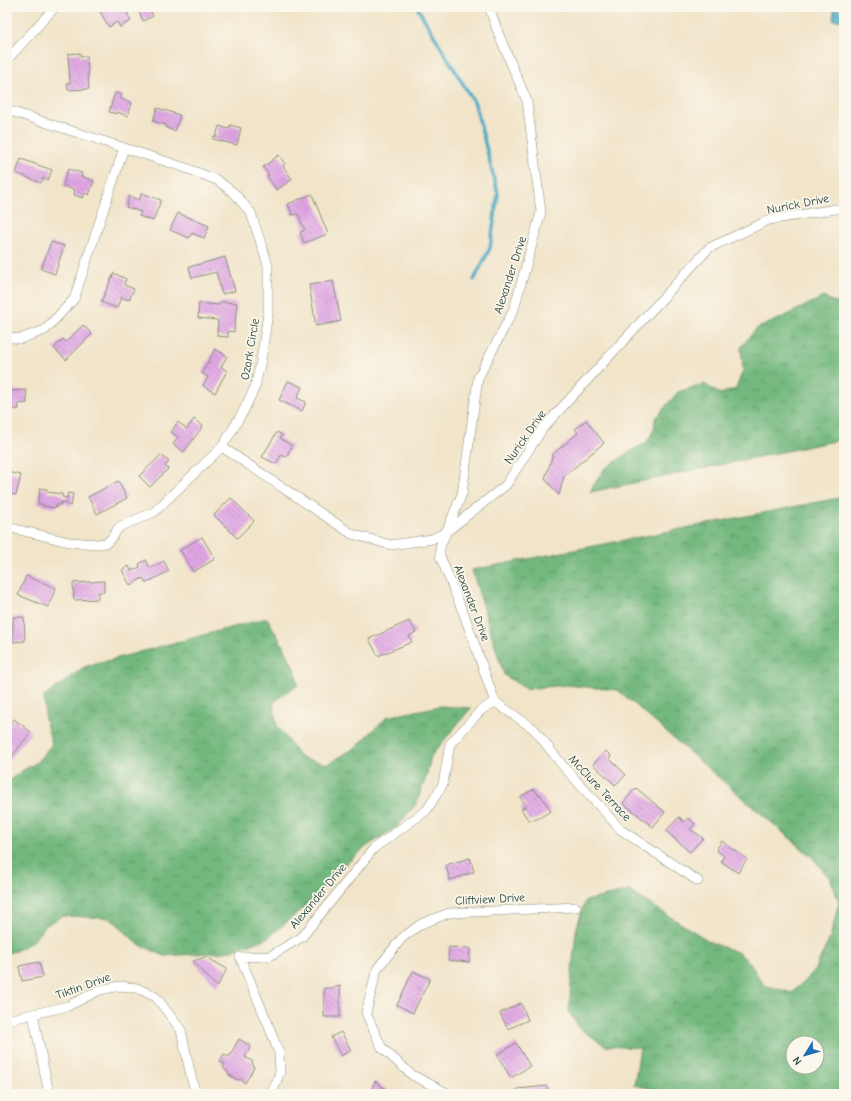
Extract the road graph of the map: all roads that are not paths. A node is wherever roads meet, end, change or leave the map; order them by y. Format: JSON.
{"nodes":[{"id":1,"x":55,"y":7,"type":"edge"},
{"id":2,"x":489,"y":7,"type":"edge"},
{"id":3,"x":7,"y":60,"type":"edge"},
{"id":4,"x":7,"y":110,"type":"edge"},
{"id":5,"x":124,"y":148,"type":"junction"},
{"id":6,"x":844,"y":209,"type":"edge"},
{"id":7,"x":7,"y":338,"type":"edge"},
{"id":8,"x":222,"y":447,"type":"junction"},
{"id":9,"x":7,"y":527,"type":"edge"},
{"id":10,"x":446,"y":532,"type":"junction"},
{"id":11,"x":495,"y":702,"type":"junction"},
{"id":12,"x":698,"y":881,"type":"dead end"},
{"id":13,"x":576,"y":907,"type":"dead end"},
{"id":14,"x":34,"y":1014,"type":"junction"},
{"id":15,"x":7,"y":1020,"type":"edge"},
{"id":16,"x":50,"y":1094,"type":"edge"},
{"id":17,"x":196,"y":1094,"type":"edge"},
{"id":18,"x":266,"y":1094,"type":"edge"},
{"id":19,"x":449,"y":1094,"type":"edge"}],
"edges":[{"from":1,"to":3,"type":"street"},
{"from":2,"to":10,"type":"street","name":"Alexander Drive"},
{"from":4,"to":5,"type":"street","name":"Ozark Circle"},
{"from":5,"to":7,"type":"street"},
{"from":5,"to":8,"type":"street","name":"Ozark Circle"},
{"from":6,"to":10,"type":"street","name":"Nurick Drive"},
{"from":8,"to":9,"type":"street","name":"Ozark Circle"},
{"from":8,"to":10,"type":"street","name":"Nurick Drive"},
{"from":10,"to":11,"type":"street","name":"Alexander Drive"},
{"from":11,"to":12,"type":"street","name":"McClure Terrace"},
{"from":11,"to":18,"type":"street","name":"Alexander Drive"},
{"from":13,"to":19,"type":"street","name":"Cliftview Drive"},
{"from":14,"to":15,"type":"street","name":"Tiktin Drive"},
{"from":14,"to":16,"type":"street"},
{"from":14,"to":17,"type":"street","name":"Tiktin Drive"}]}
